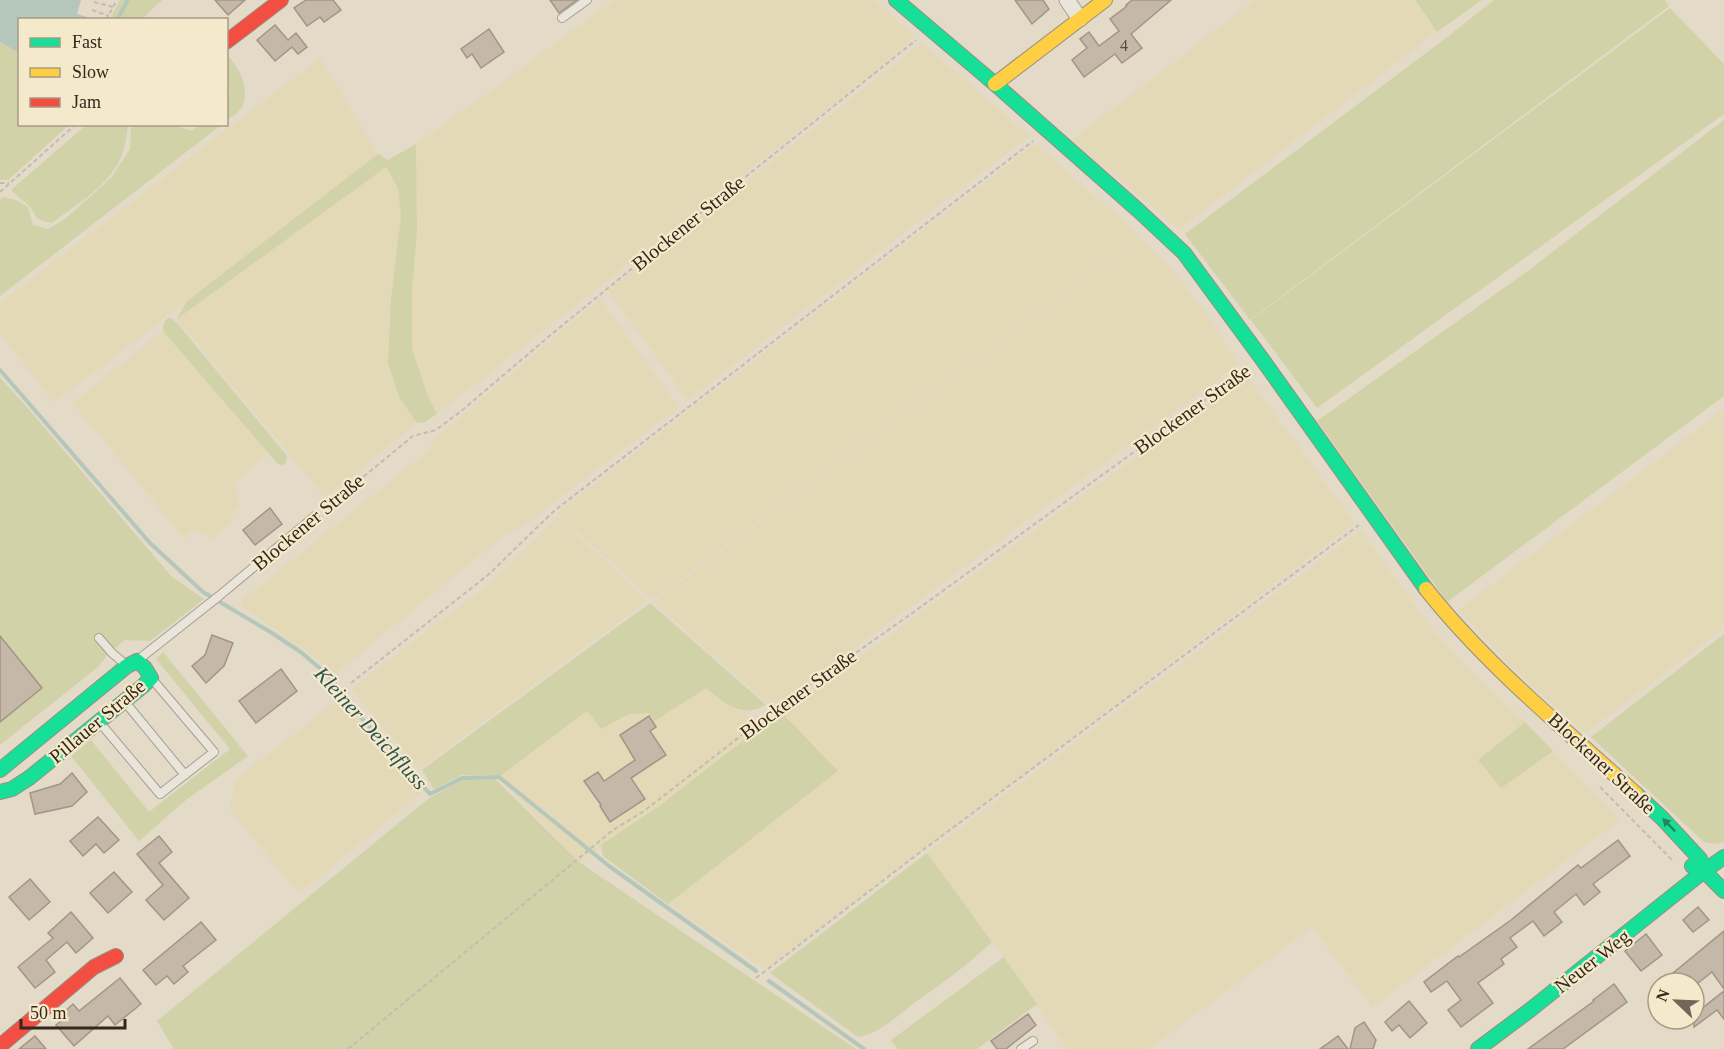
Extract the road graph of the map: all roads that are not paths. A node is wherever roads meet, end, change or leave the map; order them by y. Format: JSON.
{"nodes":[{"id":1,"x":281,"y":0,"type":"edge"},
{"id":2,"x":587,"y":0,"type":"edge"},
{"id":3,"x":896,"y":0,"type":"edge"},
{"id":4,"x":1066,"y":0,"type":"edge"},
{"id":5,"x":1105,"y":0,"type":"edge"},
{"id":6,"x":562,"y":18,"type":"dead end"},
{"id":7,"x":1080,"y":19,"type":"junction"},
{"id":8,"x":228,"y":40,"type":"edge"},
{"id":9,"x":995,"y":84,"type":"junction"},
{"id":10,"x":315,"y":516,"type":"road end"},
{"id":11,"x":99,"y":638,"type":"dead end"},
{"id":12,"x":1491,"y":662,"type":"junction"},
{"id":13,"x":132,"y":664,"type":"junction"},
{"id":14,"x":151,"y":678,"type":"junction"},
{"id":15,"x":124,"y":701,"type":"junction"},
{"id":16,"x":99,"y":721,"type":"junction"},
{"id":17,"x":0,"y":770,"type":"edge"},
{"id":18,"x":185,"y":775,"type":"junction"},
{"id":19,"x":0,"y":792,"type":"edge"},
{"id":20,"x":1634,"y":811,"type":"dead end"},
{"id":21,"x":1659,"y":835,"type":"dead end"},
{"id":22,"x":1724,"y":857,"type":"edge"},
{"id":23,"x":1704,"y":871,"type":"junction"},
{"id":24,"x":1724,"y":891,"type":"edge"},
{"id":25,"x":116,"y":956,"type":"dead end"},
{"id":26,"x":1032,"y":1041,"type":"dead end"},
{"id":27,"x":0,"y":1046,"type":"edge"},
{"id":28,"x":1022,"y":1049,"type":"edge"},
{"id":29,"x":1478,"y":1049,"type":"edge"}],
"edges":[{"from":1,"to":8,"type":"street"},
{"from":2,"to":6,"type":"lane"},
{"from":3,"to":9,"type":"street","name":"Blockener Straße"},
{"from":4,"to":7,"type":"street"},
{"from":5,"to":7,"type":"street"},
{"from":7,"to":9,"type":"street"},
{"from":9,"to":12,"type":"street","name":"Blockener Straße"},
{"from":10,"to":13,"type":"lane","name":"Blockener Straße"},
{"from":11,"to":13,"type":"lane"},
{"from":12,"to":20,"type":"street","name":"Blockener Straße"},
{"from":23,"to":12,"type":"street","name":"Blockener Straße","one_way":true},
{"from":13,"to":14,"type":"street","name":"Pillauer Straße"},
{"from":13,"to":17,"type":"street","name":"Pillauer Straße"},
{"from":14,"to":15,"type":"street","name":"Pillauer Straße"},
{"from":14,"to":18,"type":"lane"},
{"from":15,"to":16,"type":"street","name":"Pillauer Straße"},
{"from":15,"to":18,"type":"lane"},
{"from":16,"to":18,"type":"lane"},
{"from":16,"to":19,"type":"street","name":"Pillauer Straße"},
{"from":21,"to":23,"type":"street","name":"Blockener Straße"},
{"from":22,"to":23,"type":"street","name":"Neuer Weg"},
{"from":23,"to":24,"type":"street","name":"Blockener Straße"},
{"from":23,"to":29,"type":"street","name":"Neuer Weg"},
{"from":25,"to":27,"type":"street"},
{"from":26,"to":28,"type":"lane"}]}
